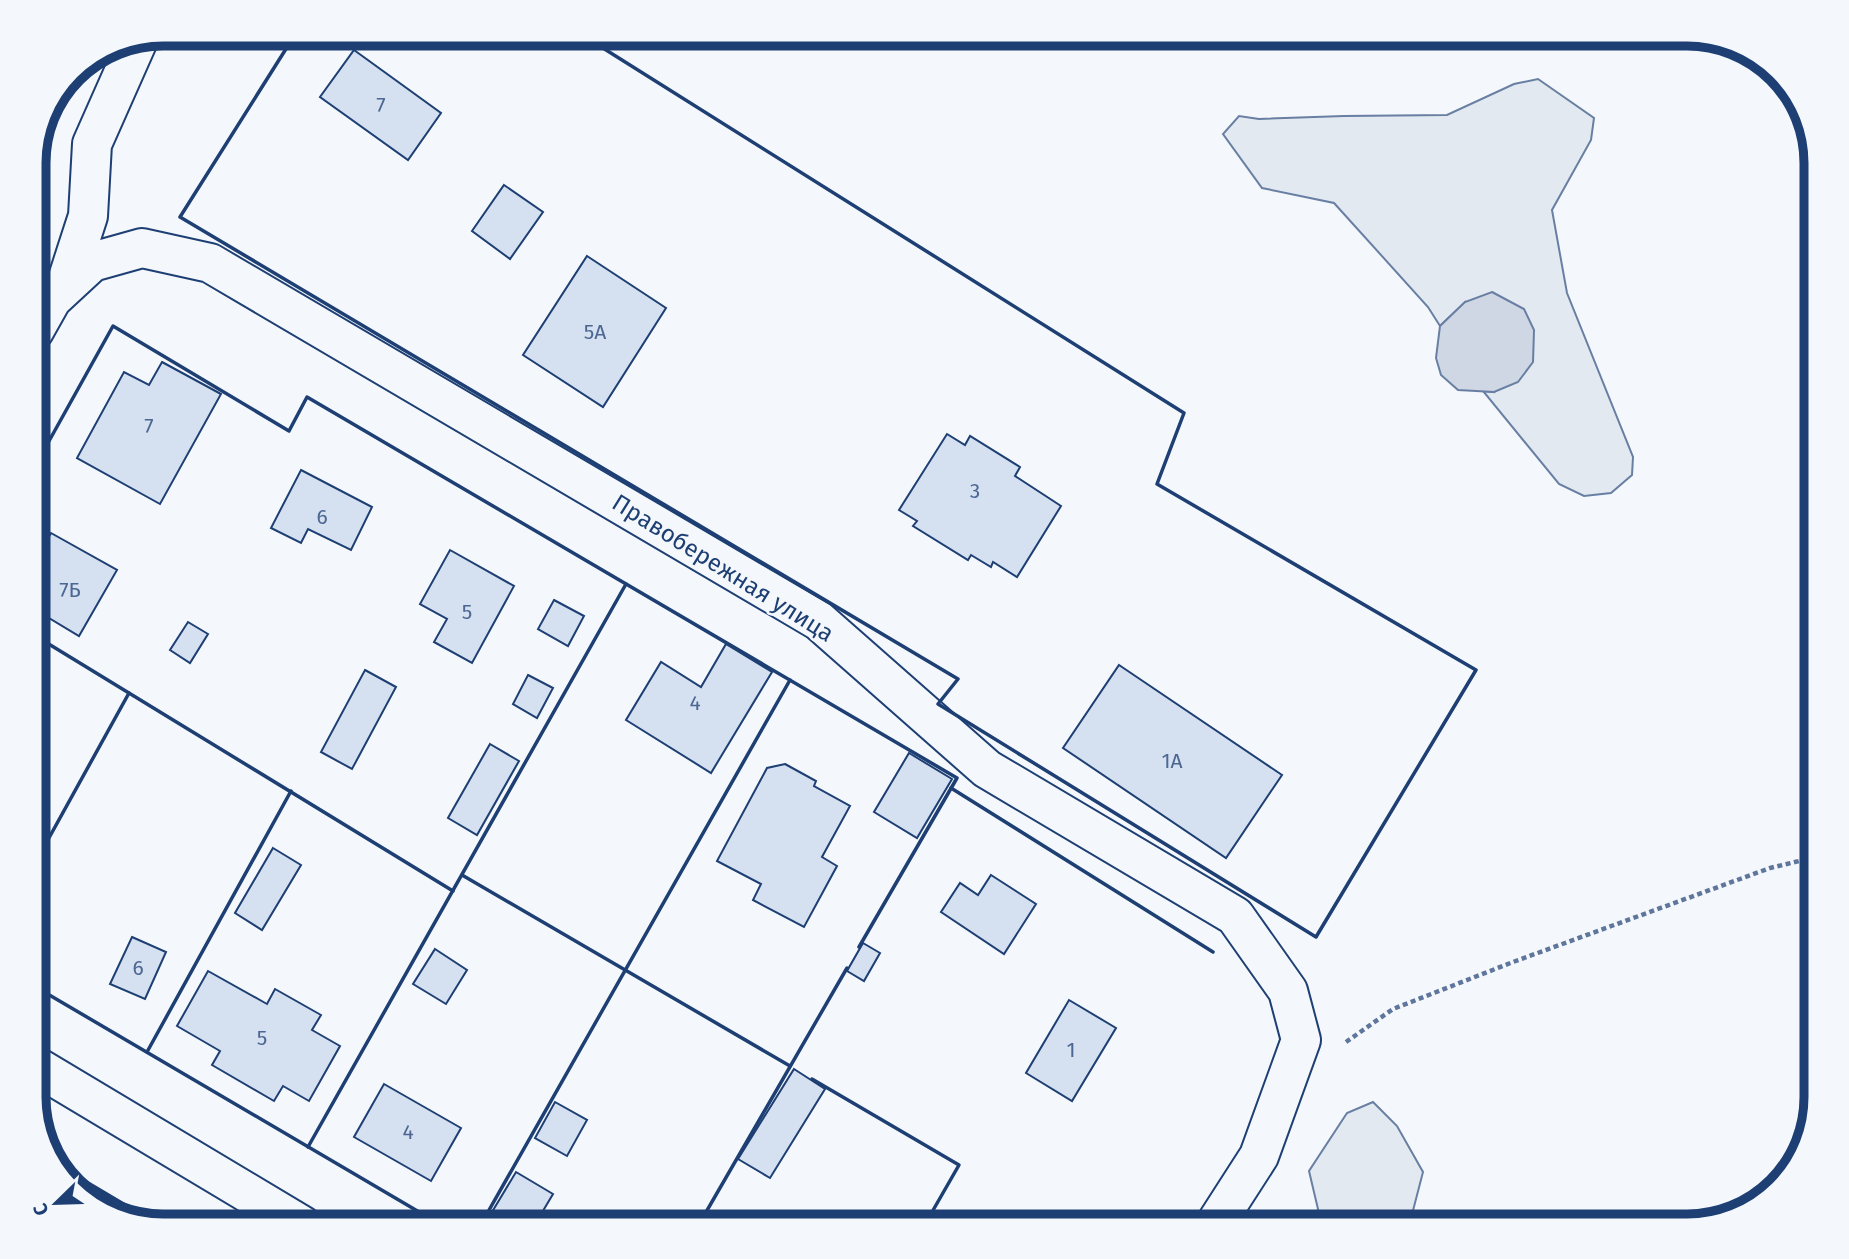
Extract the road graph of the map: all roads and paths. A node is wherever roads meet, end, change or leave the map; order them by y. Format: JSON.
{"nodes":[{"id":1,"x":134,"y":50,"type":"edge"},
{"id":2,"x":65,"y":286,"type":"junction"},
{"id":3,"x":46,"y":309,"type":"edge"},
{"id":4,"x":1804,"y":860,"type":"edge"},
{"id":5,"x":1291,"y":1070,"type":"junction"},
{"id":6,"x":46,"y":1073,"type":"edge"},
{"id":7,"x":283,"y":1214,"type":"edge"},
{"id":8,"x":1222,"y":1214,"type":"edge"}],
"edges":[{"from":1,"to":2,"type":"street"},
{"from":2,"to":3,"type":"street"},
{"from":2,"to":5,"type":"street","name":"Правобережная улица"},
{"from":4,"to":5,"type":"path"},
{"from":5,"to":8,"type":"street","name":"Правобережная улица"},
{"from":6,"to":7,"type":"street"}]}
